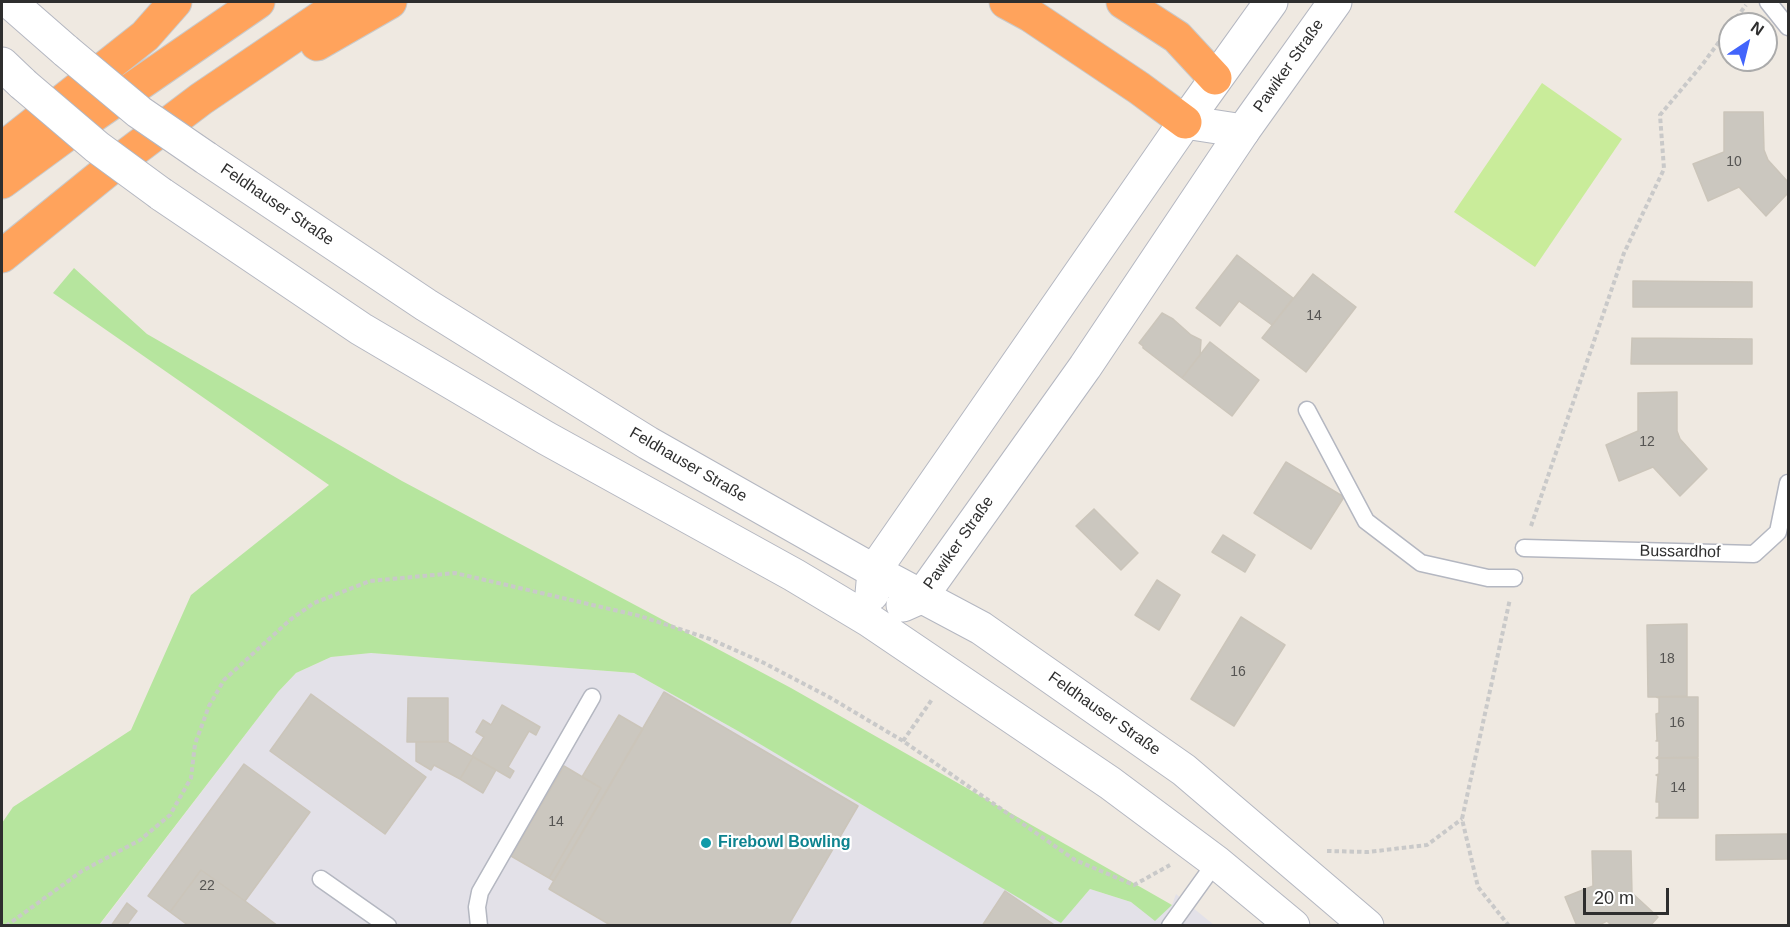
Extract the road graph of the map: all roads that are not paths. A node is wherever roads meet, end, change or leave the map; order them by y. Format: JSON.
{"nodes":[{"id":1,"x":10,"y":2,"type":"edge"},
{"id":2,"x":175,"y":2,"type":"edge"},
{"id":3,"x":258,"y":2,"type":"edge"},
{"id":4,"x":344,"y":2,"type":"edge"},
{"id":5,"x":390,"y":2,"type":"edge"},
{"id":6,"x":1006,"y":2,"type":"edge"},
{"id":7,"x":1123,"y":2,"type":"edge"},
{"id":8,"x":1271,"y":2,"type":"edge"},
{"id":9,"x":1335,"y":2,"type":"edge"},
{"id":10,"x":1768,"y":2,"type":"edge"},
{"id":11,"x":1788,"y":27,"type":"edge"},
{"id":12,"x":12,"y":74,"type":"edge"},
{"id":13,"x":1215,"y":78,"type":"junction"},
{"id":14,"x":201,"y":99,"type":"junction"},
{"id":15,"x":1185,"y":122,"type":"junction"},
{"id":16,"x":1243,"y":131,"type":"junction"},
{"id":17,"x":2,"y":149,"type":"edge"},
{"id":18,"x":2,"y":182,"type":"edge"},
{"id":19,"x":2,"y":256,"type":"edge"},
{"id":20,"x":1307,"y":410,"type":"dead end"},
{"id":21,"x":1788,"y":483,"type":"edge"},
{"id":22,"x":1524,"y":548,"type":"road end"},
{"id":23,"x":874,"y":571,"type":"junction"},
{"id":24,"x":1515,"y":578,"type":"road end"},
{"id":25,"x":921,"y":597,"type":"junction"},
{"id":26,"x":869,"y":620,"type":"junction"},
{"id":27,"x":592,"y":697,"type":"dead end"},
{"id":28,"x":1216,"y":862,"type":"junction"},
{"id":29,"x":321,"y":879,"type":"dead end"},
{"id":30,"x":388,"y":926,"type":"edge"},
{"id":31,"x":478,"y":926,"type":"edge"},
{"id":32,"x":1170,"y":926,"type":"edge"},
{"id":33,"x":1293,"y":926,"type":"edge"},
{"id":34,"x":1366,"y":926,"type":"edge"}],
"edges":[{"from":1,"to":23,"type":"main road","name":"Feldhauser Straße","bridge":true},
{"from":2,"to":17,"type":"highway"},
{"from":3,"to":18,"type":"highway"},
{"from":4,"to":14,"type":"highway"},
{"from":5,"to":14,"type":"highway"},
{"from":6,"to":15,"type":"highway"},
{"from":7,"to":13,"type":"highway"},
{"from":8,"to":13,"type":"main road"},
{"from":9,"to":16,"type":"main road","name":"Pawiker Straße"},
{"from":10,"to":11,"type":"lane"},
{"from":12,"to":26,"type":"main road","bridge":true},
{"from":13,"to":15,"type":"main road"},
{"from":13,"to":16,"type":"main road","name":"Pawiker Straße"},
{"from":14,"to":19,"type":"highway"},
{"from":15,"to":16,"type":"main road"},
{"from":15,"to":23,"type":"main road"},
{"from":16,"to":25,"type":"main road","name":"Pawiker Straße"},
{"from":20,"to":24,"type":"lane"},
{"from":21,"to":22,"type":"lane","name":"Bussardhof"},
{"from":23,"to":25,"type":"main road","name":"Feldhauser Straße"},
{"from":23,"to":26,"type":"main road"},
{"from":25,"to":26,"type":"main road","name":"Pawiker Straße"},
{"from":25,"to":34,"type":"main road","name":"Feldhauser Straße"},
{"from":26,"to":28,"type":"main road"},
{"from":27,"to":31,"type":"lane"},
{"from":28,"to":32,"type":"lane"},
{"from":28,"to":33,"type":"main road"},
{"from":29,"to":30,"type":"lane"}]}
